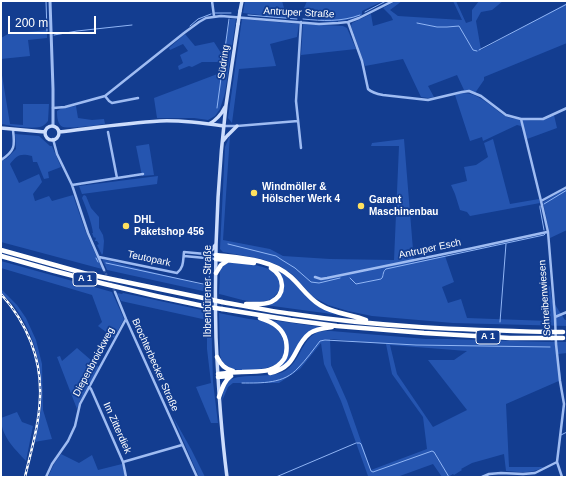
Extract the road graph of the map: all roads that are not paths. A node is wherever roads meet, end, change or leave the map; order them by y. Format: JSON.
{"nodes":[{"id":1,"x":50,"y":1,"type":"edge"},
{"id":2,"x":212,"y":1,"type":"edge"},
{"id":3,"x":242,"y":1,"type":"edge"},
{"id":4,"x":393,"y":1,"type":"edge"},
{"id":5,"x":214,"y":16,"type":"junction"},
{"id":6,"x":301,"y":22,"type":"junction"},
{"id":7,"x":348,"y":22,"type":"junction"},
{"id":8,"x":106,"y":96,"type":"junction"},
{"id":9,"x":138,"y":98,"type":"dead end"},
{"id":10,"x":226,"y":104,"type":"junction"},
{"id":11,"x":53,"y":108,"type":"junction"},
{"id":12,"x":567,"y":108,"type":"edge"},
{"id":13,"x":520,"y":119,"type":"junction"},
{"id":14,"x":298,"y":121,"type":"junction"},
{"id":15,"x":209,"y":124,"type":"junction"},
{"id":16,"x":53,"y":126,"type":"junction"},
{"id":17,"x":224,"y":126,"type":"junction"},
{"id":18,"x":237,"y":126,"type":"junction"},
{"id":19,"x":1,"y":128,"type":"edge"},
{"id":20,"x":13,"y":130,"type":"junction"},
{"id":21,"x":45,"y":132,"type":"junction"},
{"id":22,"x":59,"y":132,"type":"junction"},
{"id":23,"x":108,"y":132,"type":"dead end"},
{"id":24,"x":53,"y":140,"type":"junction"},
{"id":25,"x":223,"y":142,"type":"junction"},
{"id":26,"x":301,"y":148,"type":"dead end"},
{"id":27,"x":1,"y":160,"type":"edge"},
{"id":28,"x":143,"y":174,"type":"dead end"},
{"id":29,"x":117,"y":178,"type":"junction"},
{"id":30,"x":72,"y":185,"type":"junction"},
{"id":31,"x":567,"y":187,"type":"edge"},
{"id":32,"x":541,"y":201,"type":"junction"},
{"id":33,"x":548,"y":232,"type":"junction"},
{"id":34,"x":216,"y":243,"type":"junction"},
{"id":35,"x":1,"y":250,"type":"edge"},
{"id":36,"x":206,"y":253,"type":"junction"},
{"id":37,"x":1,"y":256,"type":"edge"},
{"id":38,"x":184,"y":256,"type":"junction"},
{"id":39,"x":98,"y":257,"type":"junction"},
{"id":40,"x":216,"y":257,"type":"junction"},
{"id":41,"x":227,"y":261,"type":"junction"},
{"id":42,"x":104,"y":270,"type":"tunnel mouth"},
{"id":43,"x":216,"y":273,"type":"junction"},
{"id":44,"x":315,"y":278,"type":"dead end"},
{"id":45,"x":115,"y":292,"type":"tunnel mouth"},
{"id":46,"x":238,"y":305,"type":"junction"},
{"id":47,"x":567,"y":312,"type":"edge"},
{"id":48,"x":243,"y":313,"type":"junction"},
{"id":49,"x":555,"y":317,"type":"junction"},
{"id":50,"x":126,"y":319,"type":"junction"},
{"id":51,"x":371,"y":323,"type":"junction"},
{"id":52,"x":337,"y":326,"type":"junction"},
{"id":53,"x":565,"y":332,"type":"edge"},
{"id":54,"x":565,"y":338,"type":"edge"},
{"id":55,"x":217,"y":357,"type":"junction"},
{"id":56,"x":234,"y":374,"type":"junction"},
{"id":57,"x":218,"y":375,"type":"junction"},
{"id":58,"x":89,"y":387,"type":"junction"},
{"id":59,"x":219,"y":397,"type":"junction"},
{"id":60,"x":182,"y":445,"type":"junction"},
{"id":61,"x":123,"y":462,"type":"junction"},
{"id":62,"x":557,"y":462,"type":"junction"},
{"id":63,"x":46,"y":477,"type":"edge"},
{"id":64,"x":126,"y":477,"type":"edge"},
{"id":65,"x":197,"y":477,"type":"edge"},
{"id":66,"x":227,"y":477,"type":"edge"},
{"id":67,"x":482,"y":477,"type":"edge"},
{"id":68,"x":562,"y":477,"type":"edge"}],
"edges":[{"from":1,"to":11,"type":"street"},
{"from":2,"to":5,"type":"street"},
{"from":3,"to":10,"type":"main road","name":"Südring","bridge":true},
{"from":4,"to":7,"type":"street","name":"Antruper Straße"},
{"from":5,"to":6,"type":"street","name":"Antruper Straße"},
{"from":5,"to":8,"type":"street","name":"Antruper Straße"},
{"from":6,"to":7,"type":"street","name":"Antruper Straße"},
{"from":6,"to":14,"type":"street"},
{"from":7,"to":13,"type":"street"},
{"from":8,"to":9,"type":"street"},
{"from":8,"to":11,"type":"street","name":"Antruper Straße"},
{"from":10,"to":15,"type":"main road"},
{"from":10,"to":17,"type":"main road","name":"Südring"},
{"from":11,"to":16,"type":"street"},
{"from":12,"to":13,"type":"street"},
{"from":13,"to":32,"type":"street","name":"Schreibenwiesen"},
{"from":14,"to":18,"type":"street"},
{"from":14,"to":26,"type":"street"},
{"from":15,"to":17,"type":"main road"},
{"from":15,"to":22,"type":"main road"},
{"from":16,"to":21,"type":"main road"},
{"from":16,"to":22,"type":"main road"},
{"from":17,"to":18,"type":"street"},
{"from":17,"to":25,"type":"main road","name":"Ibbenbürener Straße"},
{"from":18,"to":25,"type":"main road"},
{"from":19,"to":20,"type":"main road"},
{"from":20,"to":21,"type":"main road"},
{"from":20,"to":27,"type":"street"},
{"from":21,"to":24,"type":"main road"},
{"from":22,"to":24,"type":"main road"},
{"from":23,"to":29,"type":"street"},
{"from":24,"to":30,"type":"street"},
{"from":25,"to":34,"type":"main road","name":"Ibbenbürener Straße"},
{"from":28,"to":29,"type":"street"},
{"from":29,"to":30,"type":"street"},
{"from":30,"to":39,"type":"street"},
{"from":31,"to":32,"type":"street"},
{"from":32,"to":33,"type":"street","name":"Schreibenwiesen"},
{"from":33,"to":44,"type":"street","name":"Antruper Esch"},
{"from":33,"to":49,"type":"street","name":"Schreibenwiesen"},
{"from":34,"to":36,"type":"main road"},
{"from":34,"to":40,"type":"main road","name":"Ibbenbürener Straße"},
{"from":35,"to":46,"type":"highway","number":"A 1","bridge":true},
{"from":36,"to":38,"type":"street","name":"Teutopark"},
{"from":36,"to":40,"type":"street","name":"Teutopark"},
{"from":37,"to":48,"type":"highway","number":"A 1","bridge":true},
{"from":38,"to":39,"type":"street","name":"Teutopark"},
{"from":38,"to":40,"type":"street","name":"Teutopark"},
{"from":39,"to":42,"type":"street"},
{"from":40,"to":41,"type":"highway"},
{"from":40,"to":43,"type":"main road","name":"Ibbenbürener Straße"},
{"from":40,"to":51,"type":"highway"},
{"from":41,"to":43,"type":"highway"},
{"from":41,"to":46,"type":"highway"},
{"from":43,"to":55,"type":"main road","name":"Ibbenbürener Straße"},
{"from":45,"to":50,"type":"street","name":"Brochterbecker Straße"},
{"from":46,"to":51,"type":"highway","number":"A 1"},
{"from":47,"to":49,"type":"street"},
{"from":48,"to":52,"type":"highway","number":"A 1"},
{"from":48,"to":56,"type":"highway"},
{"from":49,"to":62,"type":"street","name":"Schreibenwiesen"},
{"from":50,"to":58,"type":"street","name":"Diepenbroickweg"},
{"from":50,"to":60,"type":"street","name":"Brochterbecker Straße"},
{"from":51,"to":53,"type":"highway","number":"A 1","bridge":true},
{"from":52,"to":54,"type":"highway","number":"A 1","bridge":true},
{"from":52,"to":56,"type":"highway"},
{"from":55,"to":56,"type":"highway"},
{"from":55,"to":57,"type":"main road","name":"Ibbenbürener Straße"},
{"from":56,"to":57,"type":"highway"},
{"from":56,"to":59,"type":"highway"},
{"from":57,"to":59,"type":"main road","name":"Ibbenbürener Straße"},
{"from":58,"to":61,"type":"street","name":"Im Zitterdiek"},
{"from":58,"to":63,"type":"street","name":"Diepenbroickweg"},
{"from":59,"to":66,"type":"main road","name":"Ibbenbürener Straße"},
{"from":60,"to":61,"type":"street"},
{"from":60,"to":65,"type":"street","name":"Brochterbecker Straße"},
{"from":61,"to":64,"type":"street","name":"Im Zitterdiek"},
{"from":62,"to":67,"type":"street"},
{"from":62,"to":68,"type":"street","name":"Schreibenwiesen"}]}
